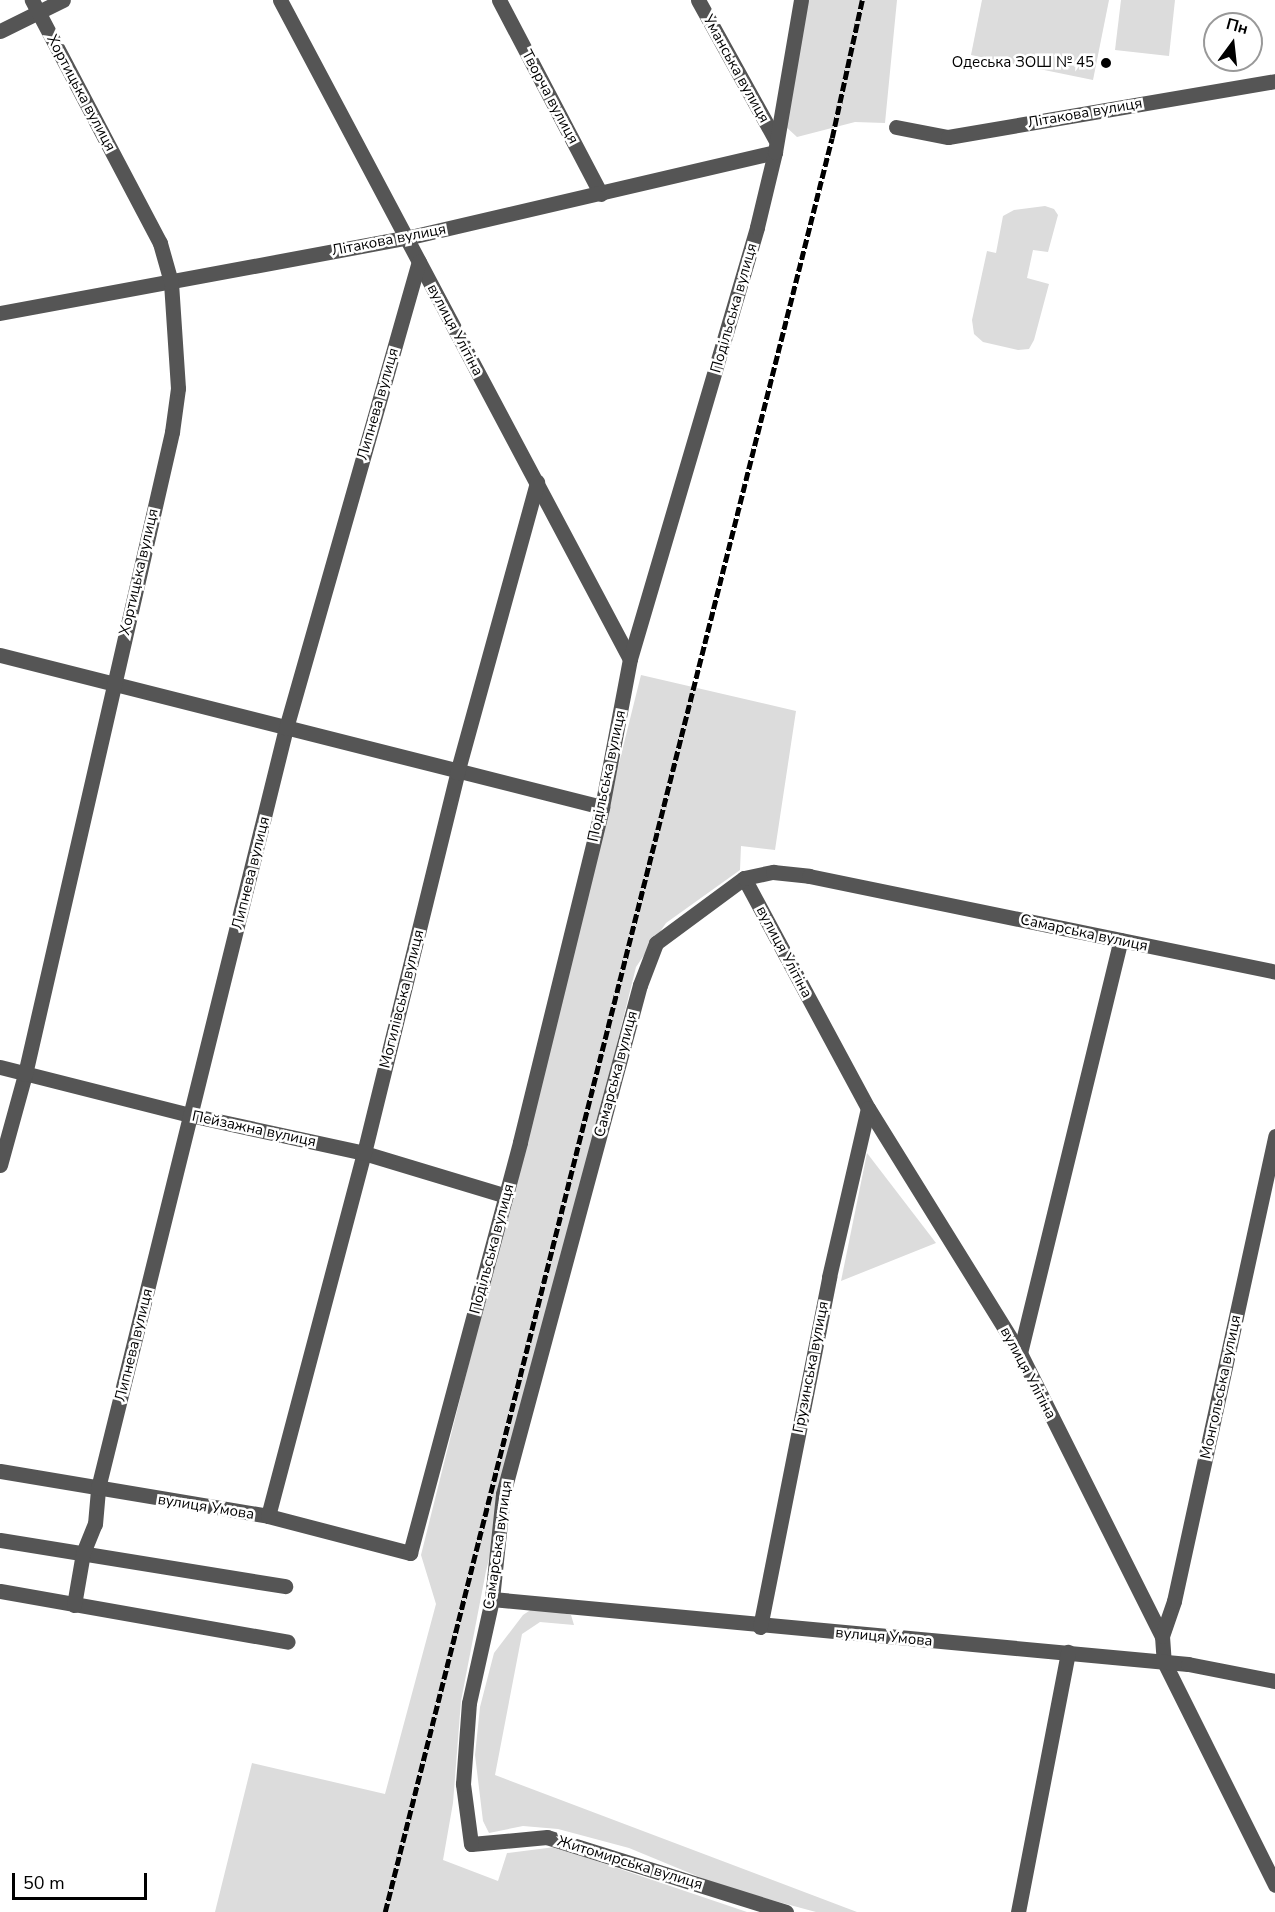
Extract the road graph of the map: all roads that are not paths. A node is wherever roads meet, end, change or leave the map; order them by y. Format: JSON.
{"nodes":[{"id":1,"x":63,"y":0,"type":"edge"},
{"id":2,"x":280,"y":0,"type":"edge"},
{"id":3,"x":498,"y":0,"type":"edge"},
{"id":4,"x":698,"y":0,"type":"edge"},
{"id":5,"x":801,"y":0,"type":"edge"},
{"id":6,"x":36,"y":7,"type":"edge"},
{"id":7,"x":0,"y":31,"type":"edge"},
{"id":8,"x":1275,"y":81,"type":"edge"},
{"id":9,"x":896,"y":127,"type":"dead end"},
{"id":10,"x":775,"y":146,"type":"junction"},
{"id":11,"x":601,"y":194,"type":"junction"},
{"id":12,"x":406,"y":238,"type":"junction"},
{"id":13,"x":419,"y":262,"type":"junction"},
{"id":14,"x":171,"y":282,"type":"junction"},
{"id":15,"x":0,"y":312,"type":"edge"},
{"id":16,"x":537,"y":482,"type":"junction"},
{"id":17,"x":0,"y":655,"type":"edge"},
{"id":18,"x":630,"y":659,"type":"junction"},
{"id":19,"x":112,"y":686,"type":"junction"},
{"id":20,"x":286,"y":728,"type":"junction"},
{"id":21,"x":457,"y":773,"type":"junction"},
{"id":22,"x":602,"y":807,"type":"junction"},
{"id":23,"x":744,"y":878,"type":"junction"},
{"id":24,"x":1121,"y":940,"type":"junction"},
{"id":25,"x":1275,"y":972,"type":"edge"},
{"id":26,"x":0,"y":1067,"type":"edge"},
{"id":27,"x":25,"y":1074,"type":"junction"},
{"id":28,"x":868,"y":1108,"type":"junction"},
{"id":29,"x":190,"y":1115,"type":"junction"},
{"id":30,"x":1275,"y":1136,"type":"edge"},
{"id":31,"x":364,"y":1153,"type":"junction"},
{"id":32,"x":0,"y":1165,"type":"edge"},
{"id":33,"x":506,"y":1196,"type":"junction"},
{"id":34,"x":1020,"y":1353,"type":"junction"},
{"id":35,"x":0,"y":1471,"type":"edge"},
{"id":36,"x":98,"y":1488,"type":"junction"},
{"id":37,"x":268,"y":1516,"type":"junction"},
{"id":38,"x":0,"y":1540,"type":"edge"},
{"id":39,"x":83,"y":1553,"type":"junction"},
{"id":40,"x":410,"y":1553,"type":"joint"},
{"id":41,"x":285,"y":1586,"type":"dead end"},
{"id":42,"x":0,"y":1591,"type":"edge"},
{"id":43,"x":492,"y":1599,"type":"junction"},
{"id":44,"x":74,"y":1605,"type":"junction"},
{"id":45,"x":760,"y":1627,"type":"junction"},
{"id":46,"x":1162,"y":1636,"type":"junction"},
{"id":47,"x":288,"y":1642,"type":"dead end"},
{"id":48,"x":1068,"y":1652,"type":"junction"},
{"id":49,"x":1164,"y":1662,"type":"junction"},
{"id":50,"x":1275,"y":1681,"type":"edge"},
{"id":51,"x":471,"y":1844,"type":"joint"},
{"id":52,"x":1275,"y":1885,"type":"edge"},
{"id":53,"x":786,"y":1912,"type":"edge"},
{"id":54,"x":1018,"y":1912,"type":"edge"}],
"edges":[{"from":1,"to":6,"type":"street"},
{"from":2,"to":12,"type":"street","name":"вулиця Улітіна"},
{"from":3,"to":11,"type":"street","name":"Творча вулиця"},
{"from":4,"to":10,"type":"street","name":"Уманська вулиця"},
{"from":5,"to":10,"type":"street","name":"Подільська вулиця"},
{"from":6,"to":7,"type":"street"},
{"from":6,"to":14,"type":"street","name":"Хортицька вулиця"},
{"from":8,"to":9,"type":"street","name":"Літакова вулиця"},
{"from":10,"to":11,"type":"street","name":"Літакова вулиця"},
{"from":10,"to":18,"type":"street","name":"Подільська вулиця"},
{"from":11,"to":12,"type":"street","name":"Літакова вулиця"},
{"from":12,"to":13,"type":"street","name":"вулиця Улітіна"},
{"from":12,"to":14,"type":"street","name":"Літакова вулиця"},
{"from":13,"to":16,"type":"street","name":"вулиця Улітіна"},
{"from":13,"to":20,"type":"street","name":"Липнева вулиця"},
{"from":14,"to":15,"type":"street","name":"Літакова вулиця"},
{"from":14,"to":19,"type":"street","name":"Хортицька вулиця"},
{"from":16,"to":18,"type":"street","name":"вулиця Улітіна"},
{"from":16,"to":21,"type":"street","name":"Могилівська вулиця"},
{"from":17,"to":19,"type":"street"},
{"from":18,"to":22,"type":"street","name":"Подільська вулиця"},
{"from":19,"to":20,"type":"street"},
{"from":19,"to":27,"type":"street","name":"Хортицька вулиця"},
{"from":20,"to":21,"type":"street"},
{"from":20,"to":29,"type":"street","name":"Липнева вулиця"},
{"from":21,"to":22,"type":"street"},
{"from":21,"to":31,"type":"street","name":"Могилівська вулиця"},
{"from":22,"to":33,"type":"street","name":"Подільська вулиця"},
{"from":23,"to":24,"type":"street","name":"Самарська вулиця"},
{"from":23,"to":28,"type":"street","name":"вулиця Улітіна"},
{"from":23,"to":43,"type":"street","name":"Самарська вулиця"},
{"from":24,"to":25,"type":"street","name":"Самарська вулиця"},
{"from":24,"to":34,"type":"street"},
{"from":26,"to":27,"type":"street","name":"Пейзажна вулиця"},
{"from":27,"to":29,"type":"street","name":"Пейзажна вулиця"},
{"from":27,"to":32,"type":"street","name":"Хортицька вулиця"},
{"from":28,"to":34,"type":"street","name":"вулиця Улітіна"},
{"from":28,"to":45,"type":"street","name":"Грузинська вулиця"},
{"from":29,"to":31,"type":"street","name":"Пейзажна вулиця"},
{"from":29,"to":36,"type":"street","name":"Липнева вулиця"},
{"from":30,"to":46,"type":"street","name":"Монгольська вулиця"},
{"from":31,"to":33,"type":"street","name":"Пейзажна вулиця"},
{"from":31,"to":37,"type":"street","name":"Могилівська вулиця"},
{"from":33,"to":40,"type":"street","name":"Подільська вулиця"},
{"from":34,"to":46,"type":"street","name":"вулиця Улітіна"},
{"from":35,"to":36,"type":"street","name":"вулиця Умова"},
{"from":36,"to":37,"type":"street","name":"вулиця Умова"},
{"from":36,"to":39,"type":"street","name":"Липнева вулиця"},
{"from":37,"to":40,"type":"street","name":"вулиця Умова"},
{"from":38,"to":39,"type":"street"},
{"from":39,"to":41,"type":"street"},
{"from":39,"to":44,"type":"street","name":"Липнева вулиця"},
{"from":42,"to":44,"type":"street"},
{"from":43,"to":45,"type":"street","name":"вулиця Умова"},
{"from":43,"to":51,"type":"street","name":"Самарська вулиця"},
{"from":44,"to":47,"type":"street"},
{"from":45,"to":48,"type":"street","name":"вулиця Умова"},
{"from":46,"to":49,"type":"street","name":"вулиця Улітіна"},
{"from":48,"to":49,"type":"street","name":"вулиця Умова"},
{"from":48,"to":54,"type":"street"},
{"from":49,"to":50,"type":"street","name":"вулиця Умова"},
{"from":49,"to":52,"type":"street","name":"вулиця Улітіна"},
{"from":51,"to":53,"type":"street","name":"Житомирська вулиця"}]}
